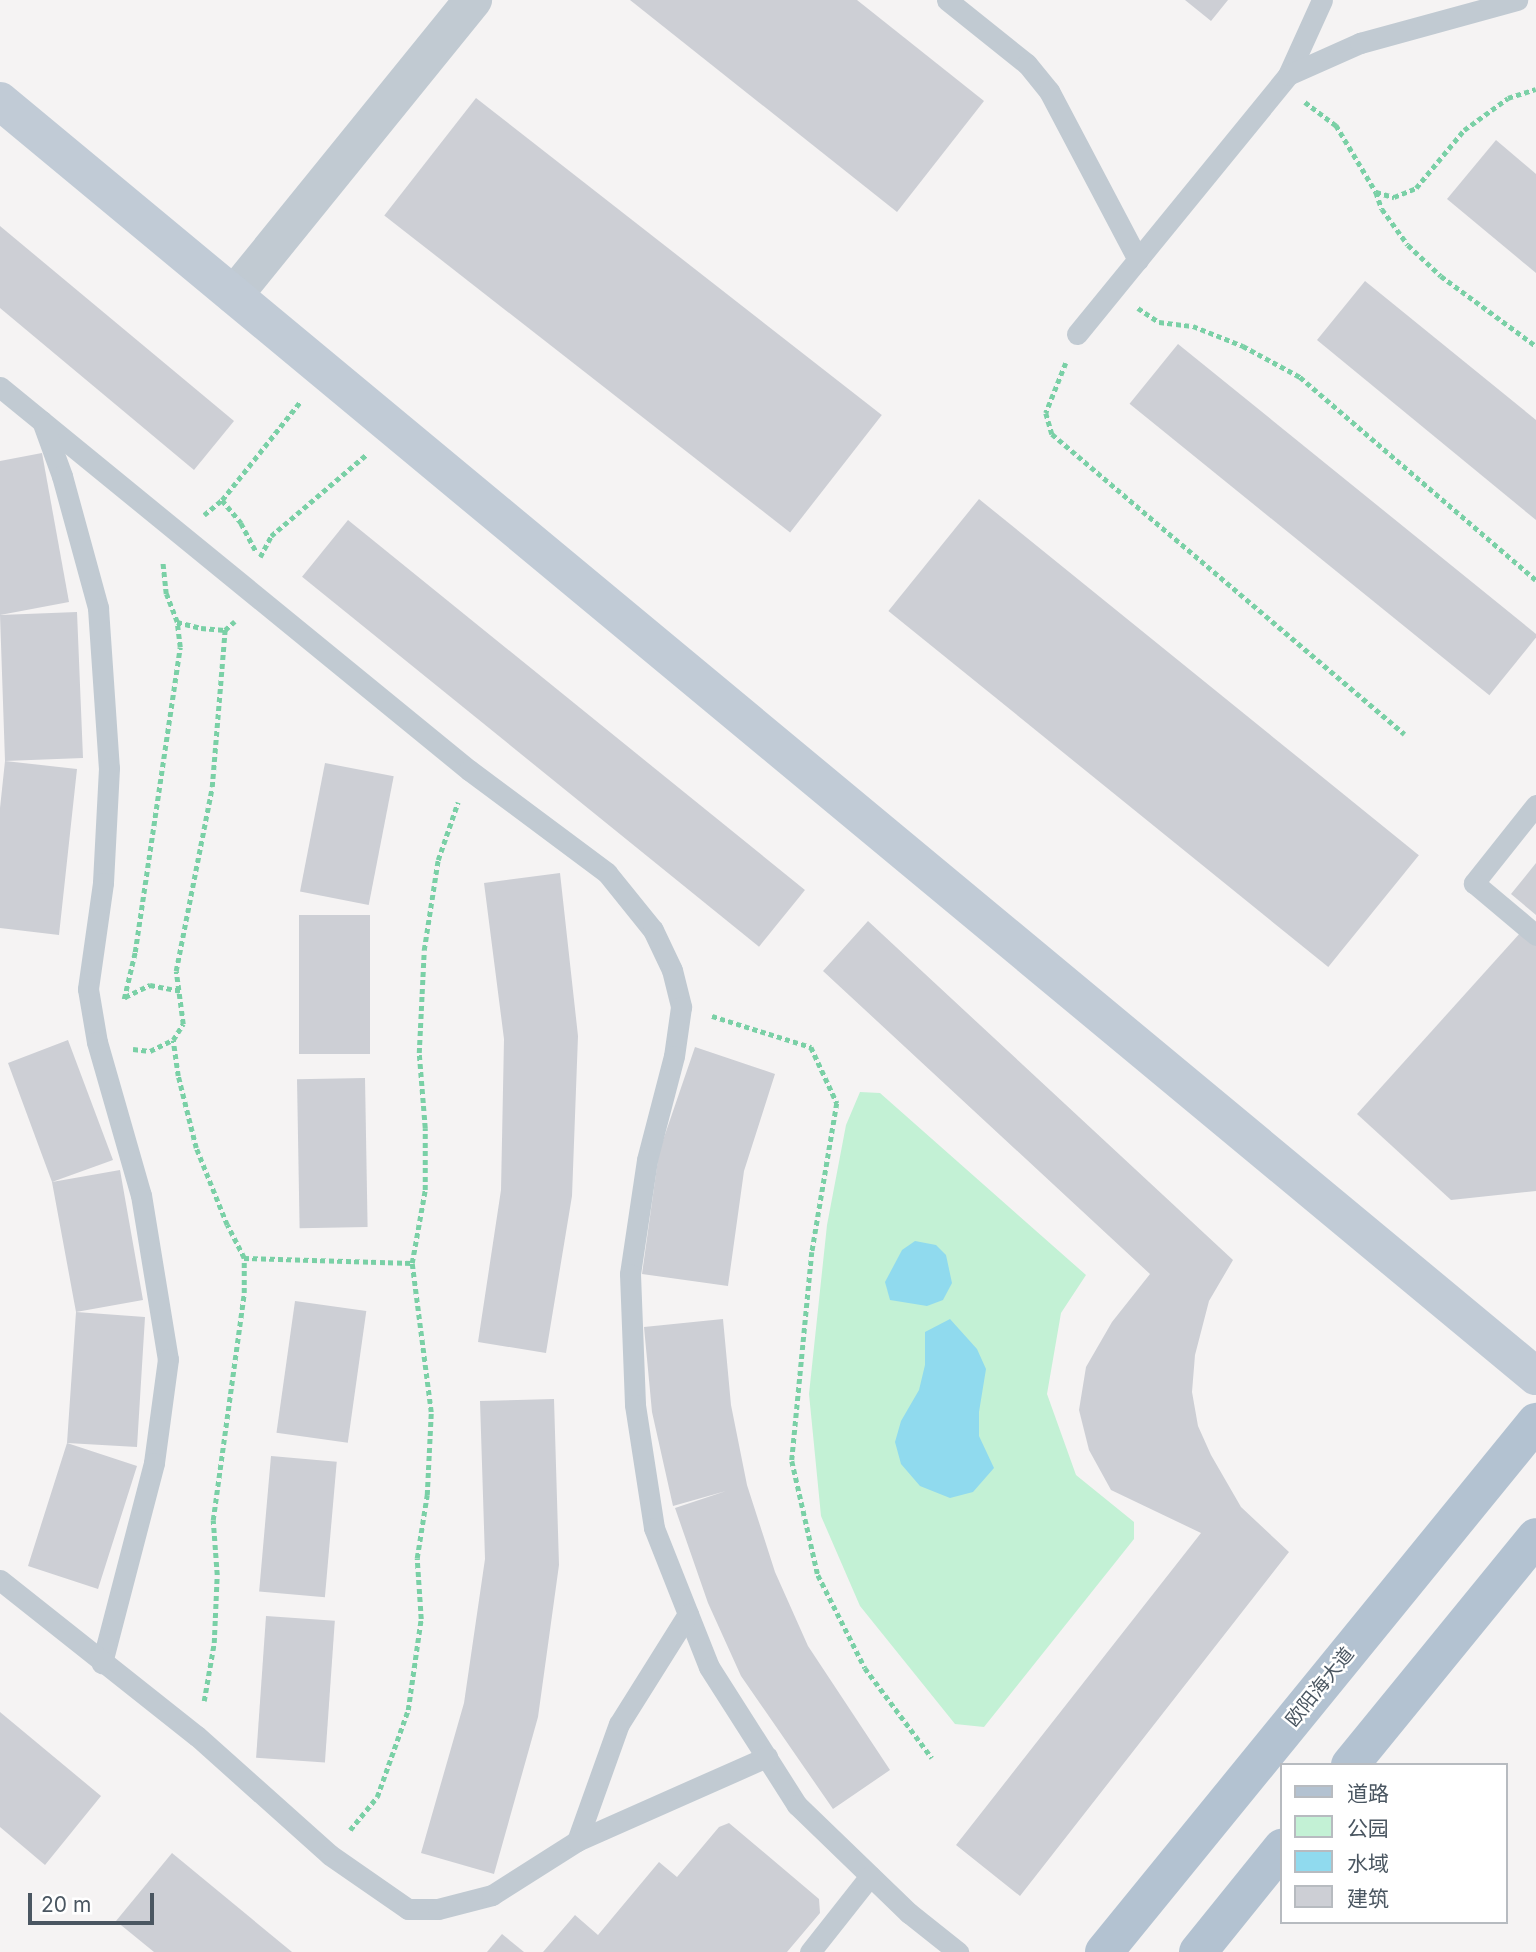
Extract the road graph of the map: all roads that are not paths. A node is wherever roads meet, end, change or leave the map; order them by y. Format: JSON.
{"nodes":[{"id":1,"x":473,"y":0,"type":"edge"},
{"id":2,"x":947,"y":0,"type":"edge"},
{"id":3,"x":1322,"y":0,"type":"edge"},
{"id":4,"x":1517,"y":0,"type":"edge"},
{"id":5,"x":1285,"y":79,"type":"junction"},
{"id":6,"x":0,"y":101,"type":"edge"},
{"id":7,"x":1138,"y":260,"type":"junction"},
{"id":8,"x":234,"y":295,"type":"junction"},
{"id":9,"x":1077,"y":334,"type":"road end"},
{"id":10,"x":0,"y":387,"type":"edge"},
{"id":11,"x":41,"y":421,"type":"junction"},
{"id":12,"x":1536,"y":805,"type":"edge"},
{"id":13,"x":1536,"y":935,"type":"edge"},
{"id":14,"x":1536,"y":1376,"type":"edge"},
{"id":15,"x":1536,"y":1422,"type":"edge"},
{"id":16,"x":1536,"y":1537,"type":"edge"},
{"id":17,"x":0,"y":1580,"type":"edge"},
{"id":18,"x":688,"y":1614,"type":"junction"},
{"id":19,"x":102,"y":1663,"type":"junction"},
{"id":20,"x":767,"y":1757,"type":"junction"},
{"id":21,"x":1352,"y":1763,"type":"edge"},
{"id":22,"x":577,"y":1841,"type":"junction"},
{"id":23,"x":1280,"y":1850,"type":"edge"},
{"id":24,"x":870,"y":1875,"type":"junction"},
{"id":25,"x":810,"y":1952,"type":"edge"},
{"id":26,"x":958,"y":1952,"type":"edge"},
{"id":27,"x":1104,"y":1952,"type":"edge"},
{"id":28,"x":1198,"y":1952,"type":"edge"}],
"edges":[{"from":1,"to":8,"type":"street"},
{"from":2,"to":7,"type":"lane"},
{"from":3,"to":5,"type":"lane"},
{"from":4,"to":5,"type":"lane"},
{"from":5,"to":7,"type":"lane"},
{"from":6,"to":8,"type":"main road"},
{"from":7,"to":9,"type":"lane"},
{"from":8,"to":14,"type":"main road"},
{"from":10,"to":11,"type":"lane"},
{"from":11,"to":18,"type":"lane"},
{"from":11,"to":19,"type":"lane"},
{"from":12,"to":13,"type":"lane"},
{"from":15,"to":27,"type":"main road","name":"欧阳海大道"},
{"from":16,"to":21,"type":"main road"},
{"from":17,"to":19,"type":"lane"},
{"from":18,"to":20,"type":"lane"},
{"from":18,"to":22,"type":"lane"},
{"from":19,"to":22,"type":"lane"},
{"from":20,"to":22,"type":"lane"},
{"from":20,"to":24,"type":"lane"},
{"from":23,"to":28,"type":"main road"},
{"from":24,"to":25,"type":"lane"},
{"from":24,"to":26,"type":"lane"}]}
